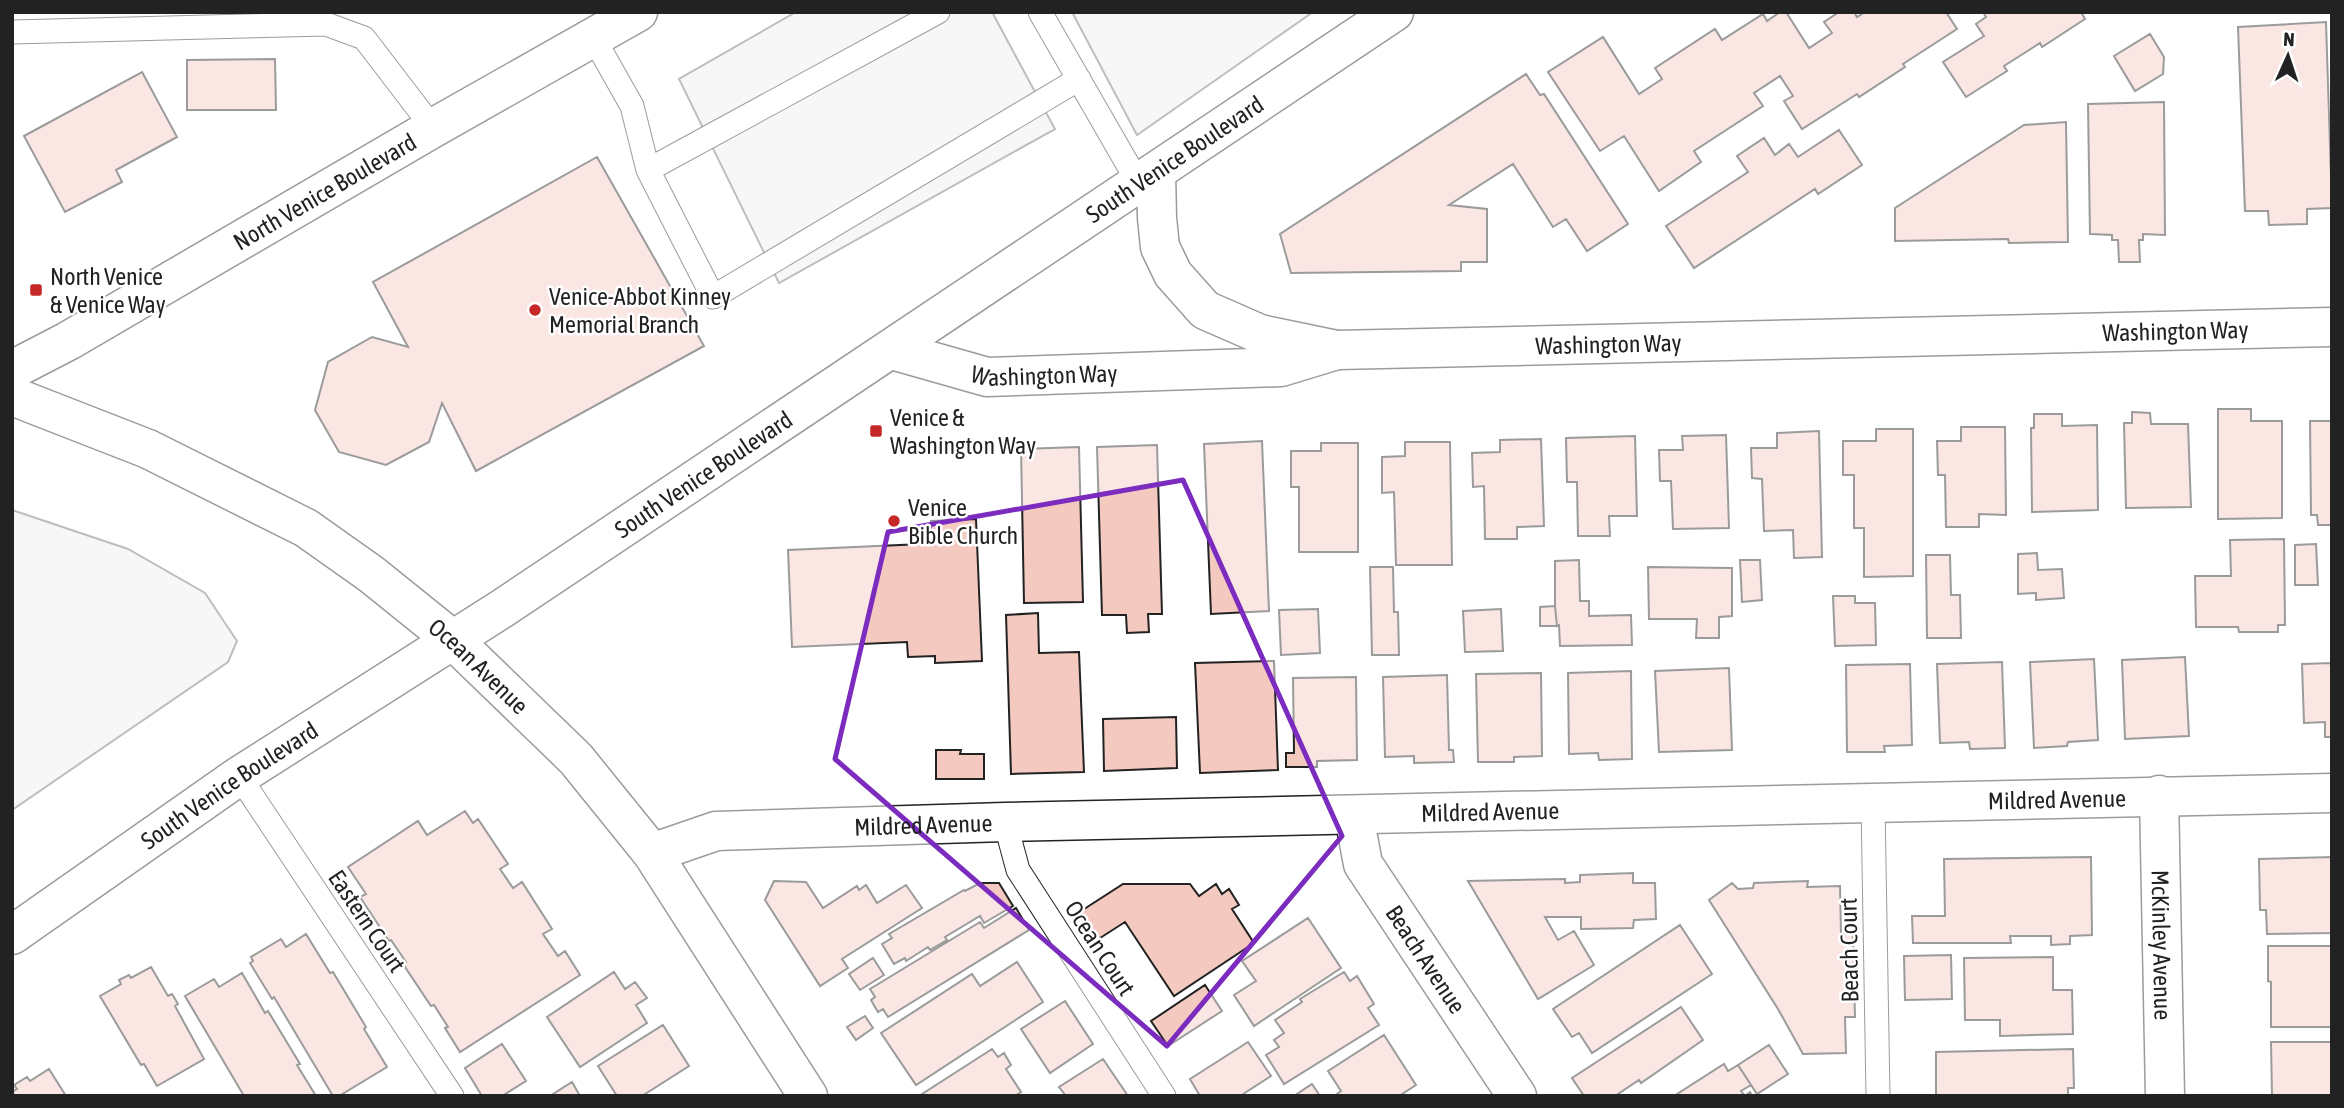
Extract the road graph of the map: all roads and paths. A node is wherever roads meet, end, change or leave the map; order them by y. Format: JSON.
{"nodes":[{"id":1,"x":638,"y":12,"type":"edge"},
{"id":2,"x":938,"y":12,"type":"edge"},
{"id":3,"x":1040,"y":12,"type":"edge"},
{"id":4,"x":1394,"y":12,"type":"edge"},
{"id":5,"x":12,"y":32,"type":"edge"},
{"id":6,"x":593,"y":37,"type":"junction"},
{"id":7,"x":1079,"y":79,"type":"junction"},
{"id":8,"x":433,"y":128,"type":"junction"},
{"id":9,"x":648,"y":170,"type":"junction"},
{"id":10,"x":1148,"y":179,"type":"junction"},
{"id":11,"x":2332,"y":327,"type":"edge"},
{"id":12,"x":892,"y":350,"type":"junction"},
{"id":13,"x":1337,"y":350,"type":"junction"},
{"id":14,"x":12,"y":370,"type":"edge"},
{"id":15,"x":12,"y":396,"type":"edge"},
{"id":16,"x":453,"y":640,"type":"junction"},
{"id":17,"x":239,"y":776,"type":"junction"},
{"id":18,"x":2332,"y":793,"type":"edge"},
{"id":19,"x":2160,"y":796,"type":"junction"},
{"id":20,"x":1873,"y":804,"type":"junction"},
{"id":21,"x":1354,"y":816,"type":"junction"},
{"id":22,"x":1004,"y":822,"type":"junction"},
{"id":23,"x":652,"y":853,"type":"junction"},
{"id":24,"x":12,"y":935,"type":"edge"},
{"id":25,"x":441,"y":1092,"type":"edge"},
{"id":26,"x":808,"y":1096,"type":"edge"},
{"id":27,"x":1164,"y":1096,"type":"edge"},
{"id":28,"x":1517,"y":1096,"type":"edge"},
{"id":29,"x":1878,"y":1096,"type":"edge"},
{"id":30,"x":2165,"y":1096,"type":"edge"}],
"edges":[{"from":1,"to":6,"type":"street","name":"North Venice Boulevard"},
{"from":2,"to":9,"type":"lane"},
{"from":3,"to":7,"type":"lane"},
{"from":4,"to":10,"type":"street","name":"South Venice Boulevard"},
{"from":5,"to":8,"type":"lane"},
{"from":6,"to":8,"type":"street","name":"North Venice Boulevard"},
{"from":6,"to":9,"type":"lane"},
{"from":7,"to":9,"type":"lane"},
{"from":7,"to":10,"type":"lane"},
{"from":8,"to":14,"type":"street","name":"North Venice Boulevard"},
{"from":10,"to":12,"type":"street","name":"South Venice Boulevard"},
{"from":10,"to":13,"type":"street"},
{"from":11,"to":13,"type":"street","name":"Washington Way"},
{"from":12,"to":13,"type":"street","name":"Washington Way"},
{"from":12,"to":16,"type":"street","name":"South Venice Boulevard"},
{"from":15,"to":16,"type":"street","name":"Ocean Avenue"},
{"from":16,"to":17,"type":"street","name":"South Venice Boulevard"},
{"from":16,"to":23,"type":"street","name":"Ocean Avenue"},
{"from":17,"to":24,"type":"street","name":"South Venice Boulevard"},
{"from":17,"to":25,"type":"lane","name":"Eastern Court"},
{"from":18,"to":19,"type":"street","name":"Mildred Avenue"},
{"from":19,"to":20,"type":"street","name":"Mildred Avenue"},
{"from":19,"to":30,"type":"street","name":"McKinley Avenue"},
{"from":20,"to":21,"type":"street","name":"Mildred Avenue"},
{"from":20,"to":29,"type":"lane","name":"Beach Court"},
{"from":21,"to":22,"type":"street","name":"Mildred Avenue"},
{"from":21,"to":28,"type":"street","name":"Beach Avenue"},
{"from":22,"to":23,"type":"street","name":"Mildred Avenue"},
{"from":22,"to":27,"type":"lane","name":"Ocean Court"},
{"from":23,"to":26,"type":"street","name":"Ocean Avenue"}]}
